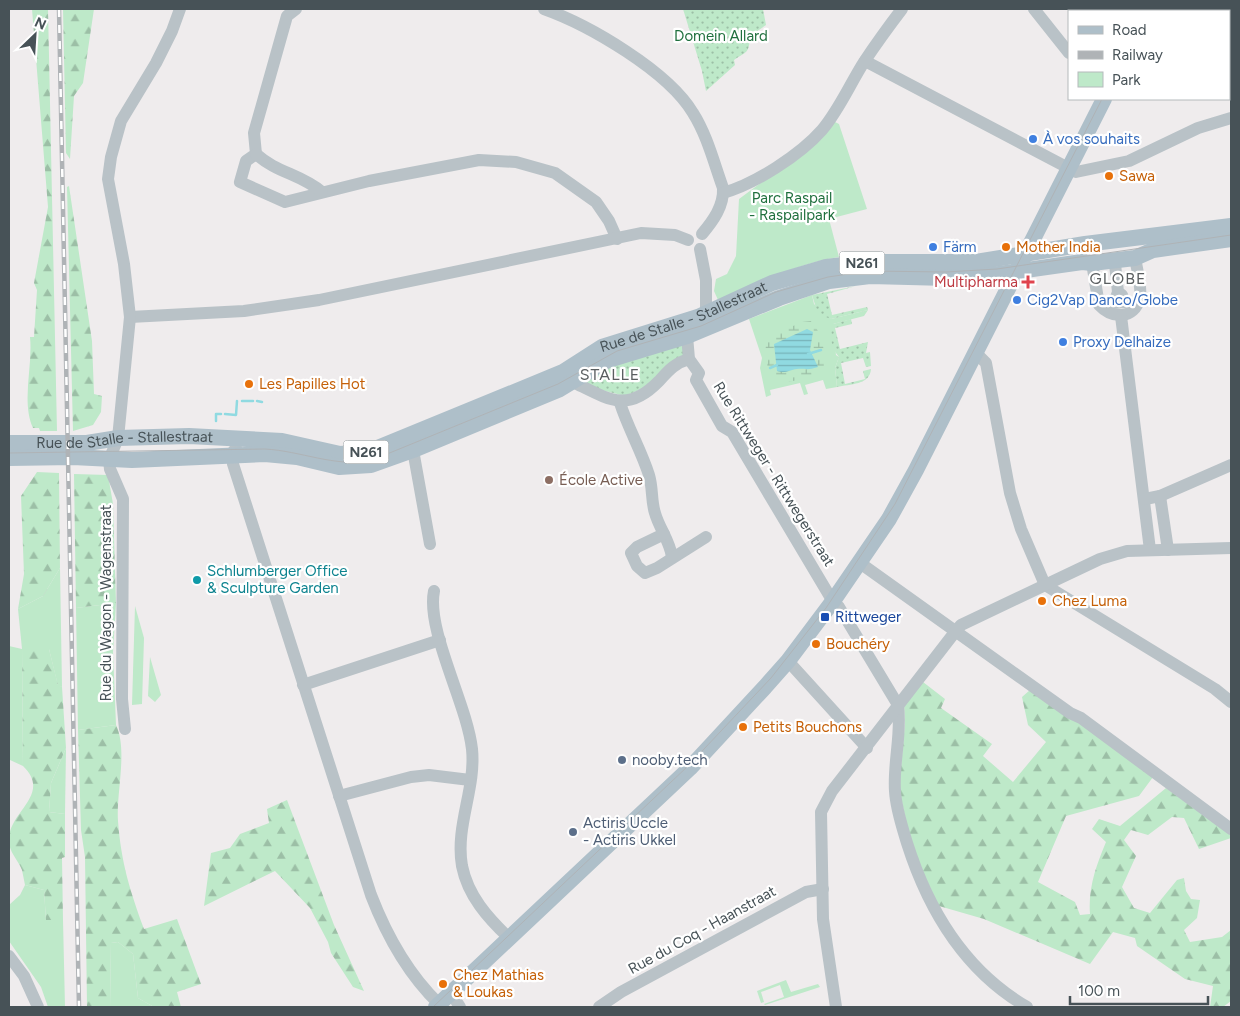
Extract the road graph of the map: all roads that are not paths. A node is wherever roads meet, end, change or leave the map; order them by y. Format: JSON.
{"nodes":[{"id":1,"x":180,"y":9,"type":"edge"},
{"id":2,"x":296,"y":9,"type":"edge"},
{"id":3,"x":544,"y":9,"type":"edge"},
{"id":4,"x":902,"y":9,"type":"edge"},
{"id":5,"x":1034,"y":9,"type":"edge"},
{"id":6,"x":1068,"y":51,"type":"edge"},
{"id":7,"x":865,"y":61,"type":"junction"},
{"id":8,"x":1104,"y":100,"type":"edge"},
{"id":9,"x":1231,"y":118,"type":"edge"},
{"id":10,"x":256,"y":154,"type":"junction"},
{"id":11,"x":1070,"y":169,"type":"junction"},
{"id":12,"x":322,"y":192,"type":"junction"},
{"id":13,"x":723,"y":193,"type":"junction"},
{"id":14,"x":1231,"y":226,"type":"edge"},
{"id":15,"x":702,"y":234,"type":"junction"},
{"id":16,"x":617,"y":239,"type":"junction"},
{"id":17,"x":1231,"y":239,"type":"edge"},
{"id":18,"x":688,"y":240,"type":"junction"},
{"id":19,"x":700,"y":249,"type":"junction"},
{"id":20,"x":1025,"y":255,"type":"junction"},
{"id":21,"x":1133,"y":261,"type":"junction"},
{"id":22,"x":1095,"y":266,"type":"junction"},
{"id":23,"x":1115,"y":266,"type":"junction"},
{"id":24,"x":1017,"y":272,"type":"junction"},
{"id":25,"x":1120,"y":306,"type":"junction"},
{"id":26,"x":706,"y":313,"type":"junction"},
{"id":27,"x":130,"y":317,"type":"junction"},
{"id":28,"x":687,"y":336,"type":"junction"},
{"id":29,"x":976,"y":353,"type":"junction"},
{"id":30,"x":689,"y":359,"type":"junction"},
{"id":31,"x":573,"y":382,"type":"junction"},
{"id":32,"x":620,"y":403,"type":"junction"},
{"id":33,"x":242,"y":440,"type":"junction"},
{"id":34,"x":9,"y":443,"type":"edge"},
{"id":35,"x":113,"y":449,"type":"junction"},
{"id":36,"x":413,"y":450,"type":"junction"},
{"id":37,"x":232,"y":456,"type":"junction"},
{"id":38,"x":9,"y":458,"type":"edge"},
{"id":39,"x":1231,"y":464,"type":"edge"},
{"id":40,"x":1160,"y":496,"type":"junction"},
{"id":41,"x":1145,"y":499,"type":"junction"},
{"id":42,"x":664,"y":534,"type":"junction"},
{"id":43,"x":706,"y":537,"type":"dead end"},
{"id":44,"x":430,"y":544,"type":"dead end"},
{"id":45,"x":1231,"y":548,"type":"edge"},
{"id":46,"x":1150,"y":550,"type":"junction"},
{"id":47,"x":1168,"y":550,"type":"junction"},
{"id":48,"x":672,"y":557,"type":"junction"},
{"id":49,"x":860,"y":562,"type":"junction"},
{"id":50,"x":1045,"y":585,"type":"junction"},
{"id":51,"x":434,"y":591,"type":"dead end"},
{"id":52,"x":833,"y":601,"type":"junction"},
{"id":53,"x":955,"y":632,"type":"junction"},
{"id":54,"x":440,"y":640,"type":"junction"},
{"id":55,"x":788,"y":661,"type":"junction"},
{"id":56,"x":303,"y":685,"type":"junction"},
{"id":57,"x":1231,"y":702,"type":"edge"},
{"id":58,"x":898,"y":704,"type":"junction"},
{"id":59,"x":125,"y":729,"type":"dead end"},
{"id":60,"x":867,"y":748,"type":"junction"},
{"id":61,"x":470,"y":780,"type":"junction"},
{"id":62,"x":338,"y":796,"type":"junction"},
{"id":63,"x":1231,"y":830,"type":"edge"},
{"id":64,"x":823,"y":889,"type":"junction"},
{"id":65,"x":509,"y":938,"type":"junction"},
{"id":66,"x":9,"y":956,"type":"edge"},
{"id":67,"x":442,"y":1001,"type":"edge"},
{"id":68,"x":38,"y":1007,"type":"edge"},
{"id":69,"x":460,"y":1007,"type":"edge"},
{"id":70,"x":599,"y":1007,"type":"edge"},
{"id":71,"x":836,"y":1007,"type":"edge"},
{"id":72,"x":1027,"y":1007,"type":"edge"}],
"edges":[{"from":1,"to":27,"type":"street"},
{"from":2,"to":10,"type":"street"},
{"from":3,"to":13,"type":"street"},
{"from":4,"to":7,"type":"street"},
{"from":5,"to":6,"type":"street"},
{"from":7,"to":11,"type":"street"},
{"from":7,"to":13,"type":"street"},
{"from":8,"to":11,"type":"main road"},
{"from":9,"to":11,"type":"street"},
{"from":10,"to":12,"type":"street"},
{"from":10,"to":12,"type":"street"},
{"from":11,"to":20,"type":"main road"},
{"from":12,"to":16,"type":"street"},
{"from":13,"to":15,"type":"street"},
{"from":14,"to":20,"type":"main road","number":"N261"},
{"from":15,"to":18,"type":"street"},
{"from":15,"to":19,"type":"street"},
{"from":16,"to":18,"type":"street"},
{"from":16,"to":27,"type":"street"},
{"from":17,"to":21,"type":"main road","number":"N261"},
{"from":18,"to":19,"type":"street"},
{"from":19,"to":26,"type":"street"},
{"from":20,"to":24,"type":"main road"},
{"from":20,"to":26,"type":"main road","name":"Rue de Stalle - Stallestraat","number":"N261"},
{"from":21,"to":22,"type":"main road","number":"N261"},
{"from":21,"to":23,"type":"street"},
{"from":21,"to":25,"type":"street"},
{"from":22,"to":23,"type":"street"},
{"from":22,"to":24,"type":"main road","number":"N261"},
{"from":22,"to":25,"type":"street"},
{"from":23,"to":25,"type":"street"},
{"from":24,"to":28,"type":"main road","name":"Rue de Stalle - Stallestraat","number":"N261"},
{"from":24,"to":29,"type":"main road"},
{"from":25,"to":41,"type":"street"},
{"from":26,"to":33,"type":"main road","name":"Rue de Stalle - Stallestraat","number":"N261"},
{"from":27,"to":35,"type":"street"},
{"from":28,"to":30,"type":"street","name":"Rue Rittweger - Rittwegerstraat"},
{"from":28,"to":31,"type":"main road","name":"Rue de Stalle - Stallestraat","number":"N261"},
{"from":29,"to":49,"type":"main road"},
{"from":29,"to":50,"type":"street"},
{"from":30,"to":32,"type":"street"},
{"from":30,"to":52,"type":"street","name":"Rue Rittweger - Rittwegerstraat"},
{"from":31,"to":32,"type":"street"},
{"from":31,"to":36,"type":"main road","name":"Rue de Stalle - Stallestraat","number":"N261"},
{"from":32,"to":42,"type":"street"},
{"from":33,"to":35,"type":"main road","name":"Rue de Stalle - Stallestraat","number":"N261"},
{"from":33,"to":37,"type":"street","name":"Rue de Stalle - Stallestraat"},
{"from":34,"to":35,"type":"main road","name":"Rue de Stalle - Stallestraat","number":"N261"},
{"from":35,"to":37,"type":"main road","name":"Rue de Stalle - Stallestraat","number":"N261"},
{"from":35,"to":38,"type":"main road","name":"Rue de Stalle - Stallestraat","number":"N261"},
{"from":35,"to":59,"type":"street","name":"Rue du Wagon - Wagenstraat"},
{"from":36,"to":37,"type":"main road","name":"Rue de Stalle - Stallestraat","number":"N261"},
{"from":36,"to":44,"type":"street"},
{"from":37,"to":56,"type":"street"},
{"from":39,"to":40,"type":"street"},
{"from":40,"to":41,"type":"street"},
{"from":40,"to":47,"type":"street"},
{"from":41,"to":46,"type":"street"},
{"from":42,"to":48,"type":"street"},
{"from":42,"to":48,"type":"street"},
{"from":43,"to":48,"type":"street"},
{"from":45,"to":47,"type":"street"},
{"from":46,"to":47,"type":"street"},
{"from":46,"to":50,"type":"street"},
{"from":49,"to":52,"type":"main road"},
{"from":49,"to":53,"type":"street"},
{"from":50,"to":53,"type":"street"},
{"from":50,"to":57,"type":"street"},
{"from":51,"to":54,"type":"street"},
{"from":52,"to":55,"type":"main road"},
{"from":52,"to":58,"type":"street","name":"Rue Rittweger - Rittwegerstraat"},
{"from":53,"to":58,"type":"street"},
{"from":53,"to":63,"type":"street"},
{"from":54,"to":56,"type":"street"},
{"from":54,"to":61,"type":"street"},
{"from":55,"to":60,"type":"street"},
{"from":55,"to":65,"type":"main road"},
{"from":56,"to":62,"type":"street"},
{"from":58,"to":60,"type":"street"},
{"from":58,"to":72,"type":"street"},
{"from":60,"to":64,"type":"street"},
{"from":61,"to":62,"type":"street"},
{"from":61,"to":65,"type":"street"},
{"from":62,"to":67,"type":"street"},
{"from":64,"to":70,"type":"street","name":"Rue du Coq - Haanstraat"},
{"from":64,"to":71,"type":"street"},
{"from":65,"to":67,"type":"main road"},
{"from":66,"to":68,"type":"street"},
{"from":67,"to":69,"type":"street"}]}
